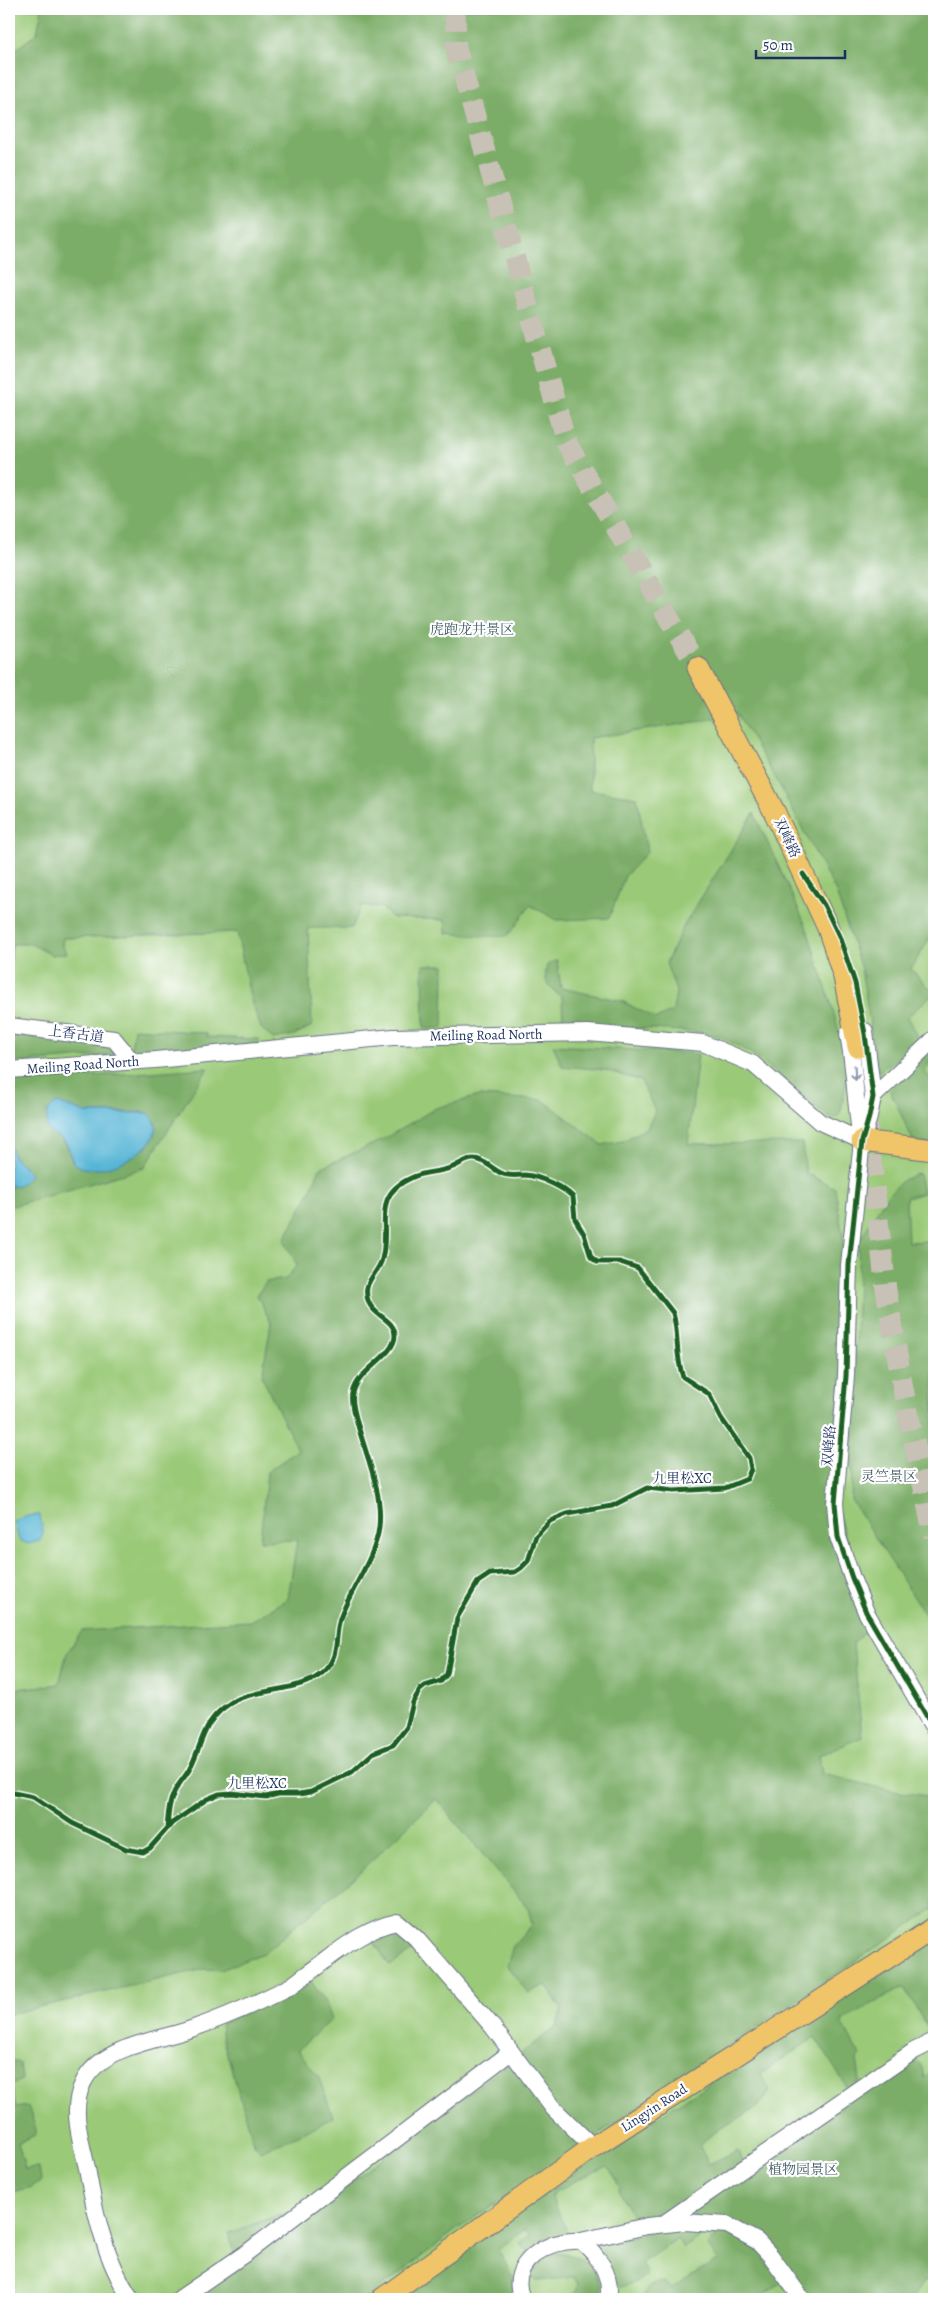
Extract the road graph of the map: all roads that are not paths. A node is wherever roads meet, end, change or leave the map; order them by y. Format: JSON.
{"nodes":[{"id":1,"x":698,"y":668,"type":"tunnel mouth"},
{"id":2,"x":803,"y":874,"type":"junction"},
{"id":3,"x":9,"y":1026,"type":"edge"},
{"id":4,"x":934,"y":1039,"type":"edge"},
{"id":5,"x":858,"y":1047,"type":"dead end"},
{"id":6,"x":132,"y":1061,"type":"junction"},
{"id":7,"x":9,"y":1070,"type":"edge"},
{"id":8,"x":873,"y":1097,"type":"junction"},
{"id":9,"x":862,"y":1141,"type":"junction"},
{"id":10,"x":934,"y":1150,"type":"edge"},
{"id":11,"x":934,"y":1729,"type":"edge"},
{"id":12,"x":934,"y":1928,"type":"edge"},
{"id":13,"x":934,"y":2041,"type":"edge"},
{"id":14,"x":511,"y":2052,"type":"junction"},
{"id":15,"x":593,"y":2147,"type":"junction"},
{"id":16,"x":663,"y":2224,"type":"junction"},
{"id":17,"x":581,"y":2242,"type":"junction"},
{"id":18,"x":130,"y":2299,"type":"edge"},
{"id":19,"x":179,"y":2299,"type":"edge"},
{"id":20,"x":382,"y":2299,"type":"edge"},
{"id":21,"x":522,"y":2299,"type":"edge"},
{"id":22,"x":608,"y":2299,"type":"edge"},
{"id":23,"x":802,"y":2299,"type":"edge"}],
"edges":[{"from":1,"to":2,"type":"main road","name":"双峰路"},
{"from":2,"to":5,"type":"main road","name":"双峰路"},
{"from":2,"to":8,"type":"street"},
{"from":2,"to":9,"type":"street","one_way":true},
{"from":3,"to":6,"type":"street","name":"上香古道"},
{"from":4,"to":8,"type":"street"},
{"from":6,"to":7,"type":"street","name":"Meiling Road North"},
{"from":6,"to":9,"type":"street","name":"Meiling Road North"},
{"from":8,"to":9,"type":"street"},
{"from":9,"to":10,"type":"main road","name":"Meiling Road North"},
{"from":9,"to":11,"type":"street","name":"双峰路"},
{"from":12,"to":15,"type":"main road","name":"Lingyin Road"},
{"from":13,"to":16,"type":"street"},
{"from":14,"to":15,"type":"street"},
{"from":14,"to":18,"type":"street"},
{"from":14,"to":19,"type":"street"},
{"from":15,"to":20,"type":"main road","name":"Lingyin Road"},
{"from":16,"to":17,"type":"street"},
{"from":16,"to":23,"type":"street"},
{"from":17,"to":21,"type":"street"},
{"from":17,"to":22,"type":"street"}]}
